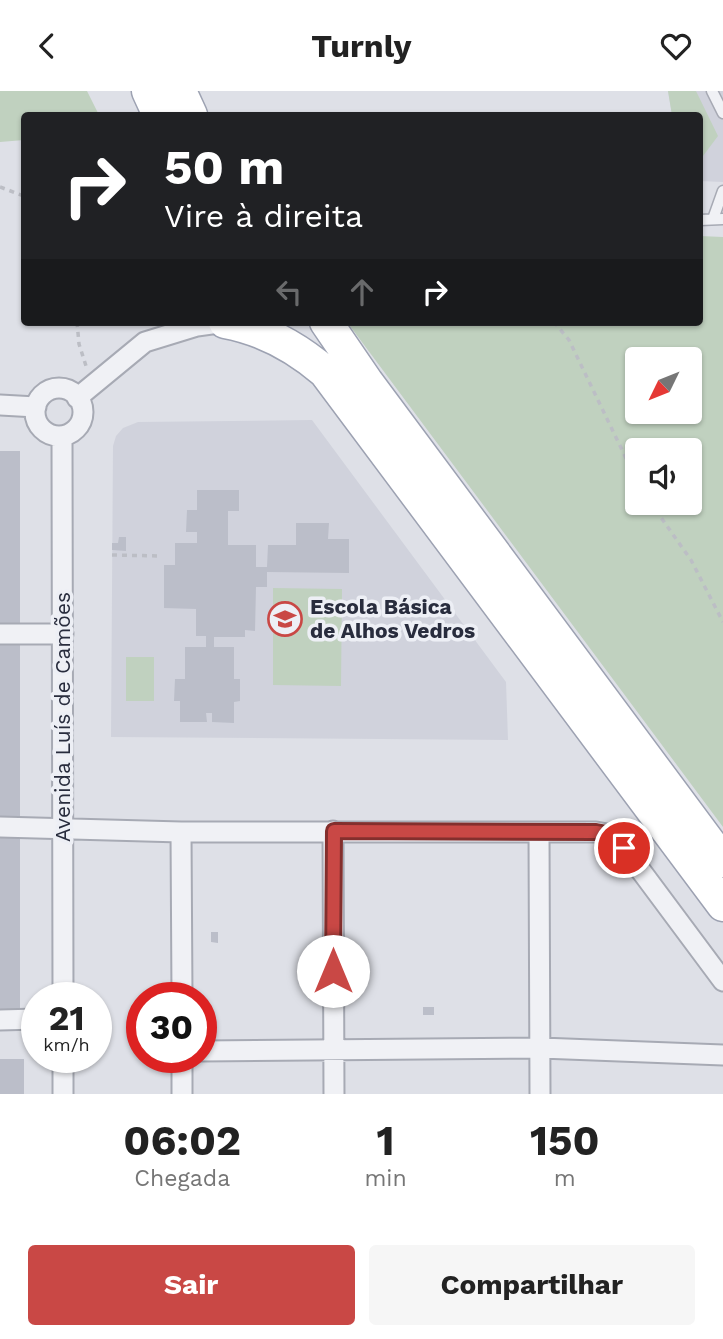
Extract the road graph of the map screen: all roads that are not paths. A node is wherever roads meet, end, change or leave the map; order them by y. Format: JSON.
{"nodes":[{"id":1,"x":148,"y":91,"type":"edge"},
{"id":2,"x":180,"y":91,"type":"edge"},
{"id":3,"x":712,"y":91,"type":"edge"},
{"id":4,"x":158,"y":112,"type":"edge"},
{"id":5,"x":190,"y":112,"type":"edge"},
{"id":6,"x":723,"y":113,"type":"edge"},
{"id":7,"x":723,"y":191,"type":"edge"},
{"id":8,"x":718,"y":219,"type":"edge"},
{"id":9,"x":155,"y":326,"type":"edge"},
{"id":10,"x":197,"y":326,"type":"edge"},
{"id":11,"x":246,"y":326,"type":"edge"},
{"id":12,"x":329,"y":326,"type":"edge"},
{"id":13,"x":145,"y":342,"type":"junction"},
{"id":14,"x":77,"y":398,"type":"junction"},
{"id":15,"x":0,"y":405,"type":"edge"},
{"id":16,"x":36,"y":407,"type":"junction"},
{"id":17,"x":62,"y":436,"type":"junction"},
{"id":18,"x":0,"y":634,"type":"edge"},
{"id":19,"x":63,"y":635,"type":"junction"},
{"id":20,"x":0,"y":827,"type":"edge"},
{"id":21,"x":63,"y":828,"type":"junction"},
{"id":22,"x":181,"y":831,"type":"junction"},
{"id":23,"x":334,"y":831,"type":"junction"},
{"id":24,"x":539,"y":832,"type":"junction"},
{"id":25,"x":723,"y":861,"type":"edge"},
{"id":26,"x":723,"y":905,"type":"edge"},
{"id":27,"x":723,"y":981,"type":"edge"},
{"id":28,"x":63,"y":982,"type":"edge"},
{"id":29,"x":182,"y":982,"type":"edge"},
{"id":30,"x":21,"y":1019,"type":"edge"},
{"id":31,"x":0,"y":1020,"type":"edge"},
{"id":32,"x":541,"y":1048,"type":"junction"},
{"id":33,"x":333,"y":1050,"type":"junction"},
{"id":34,"x":217,"y":1051,"type":"edge"},
{"id":35,"x":723,"y":1055,"type":"edge"},
{"id":36,"x":63,"y":1073,"type":"edge"},
{"id":37,"x":182,"y":1073,"type":"edge"},
{"id":38,"x":63,"y":1094,"type":"edge"},
{"id":39,"x":182,"y":1094,"type":"edge"},
{"id":40,"x":334,"y":1094,"type":"edge"},
{"id":41,"x":540,"y":1094,"type":"edge"}],
"edges":[{"from":1,"to":4,"type":"main road"},
{"from":2,"to":5,"type":"main road"},
{"from":3,"to":6,"type":"lane"},
{"from":7,"to":8,"type":"lane"},
{"from":9,"to":13,"type":"street"},
{"from":10,"to":13,"type":"street"},
{"from":11,"to":26,"type":"main road"},
{"from":12,"to":25,"type":"main road"},
{"from":13,"to":14,"type":"street"},
{"from":14,"to":16,"type":"street"},
{"from":14,"to":17,"type":"street"},
{"from":15,"to":16,"type":"street"},
{"from":16,"to":17,"type":"street"},
{"from":17,"to":19,"type":"street","name":"Avenida Luís de Camões"},
{"from":18,"to":19,"type":"street"},
{"from":19,"to":21,"type":"street","name":"Avenida Luís de Camões"},
{"from":20,"to":21,"type":"street"},
{"from":21,"to":22,"type":"street"},
{"from":21,"to":28,"type":"street","name":"Avenida Luís de Camões"},
{"from":22,"to":23,"type":"street"},
{"from":22,"to":29,"type":"street"},
{"from":23,"to":24,"type":"street"},
{"from":23,"to":33,"type":"street"},
{"from":24,"to":27,"type":"street"},
{"from":24,"to":32,"type":"street"},
{"from":30,"to":31,"type":"street"},
{"from":32,"to":33,"type":"street"},
{"from":32,"to":35,"type":"street"},
{"from":32,"to":41,"type":"street"},
{"from":33,"to":34,"type":"street"},
{"from":33,"to":40,"type":"street"},
{"from":36,"to":38,"type":"street"},
{"from":37,"to":39,"type":"street"}]}
